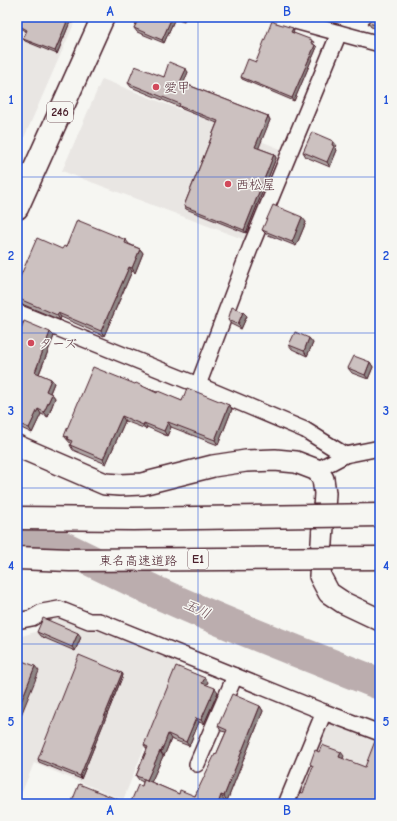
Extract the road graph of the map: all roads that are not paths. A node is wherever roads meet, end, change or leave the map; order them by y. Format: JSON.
{"nodes":[{"id":1,"x":103,"y":17,"type":"edge"},
{"id":2,"x":280,"y":17,"type":"edge"},
{"id":3,"x":339,"y":33,"type":"junction"},
{"id":4,"x":380,"y":44,"type":"edge"},
{"id":5,"x":17,"y":208,"type":"edge"},
{"id":6,"x":17,"y":312,"type":"edge"},
{"id":7,"x":198,"y":385,"type":"junction"},
{"id":8,"x":17,"y":446,"type":"edge"},
{"id":9,"x":380,"y":448,"type":"edge"},
{"id":10,"x":345,"y":455,"type":"junction"},
{"id":11,"x":317,"y":470,"type":"junction"},
{"id":12,"x":380,"y":515,"type":"edge"},
{"id":13,"x":17,"y":518,"type":"edge"},
{"id":14,"x":17,"y":558,"type":"edge"},
{"id":15,"x":380,"y":558,"type":"edge"},
{"id":16,"x":380,"y":620,"type":"edge"},
{"id":17,"x":17,"y":621,"type":"edge"},
{"id":18,"x":235,"y":676,"type":"junction"},
{"id":19,"x":324,"y":712,"type":"junction"},
{"id":20,"x":380,"y":733,"type":"edge"},
{"id":21,"x":197,"y":764,"type":"dead end"},
{"id":22,"x":286,"y":804,"type":"edge"}],
"edges":[{"from":1,"to":5,"type":"highway","number":"246"},
{"from":2,"to":3,"type":"street"},
{"from":3,"to":4,"type":"street"},
{"from":3,"to":7,"type":"street"},
{"from":6,"to":7,"type":"street"},
{"from":7,"to":10,"type":"street"},
{"from":8,"to":11,"type":"street"},
{"from":9,"to":10,"type":"street"},
{"from":10,"to":11,"type":"street"},
{"from":11,"to":16,"type":"street"},
{"from":12,"to":13,"type":"highway","bridge":true},
{"from":14,"to":15,"type":"highway","name":"東名高速道路","number":"E1","bridge":true},
{"from":17,"to":18,"type":"street"},
{"from":18,"to":19,"type":"street"},
{"from":18,"to":21,"type":"street"},
{"from":19,"to":20,"type":"street"},
{"from":19,"to":22,"type":"street"}]}
